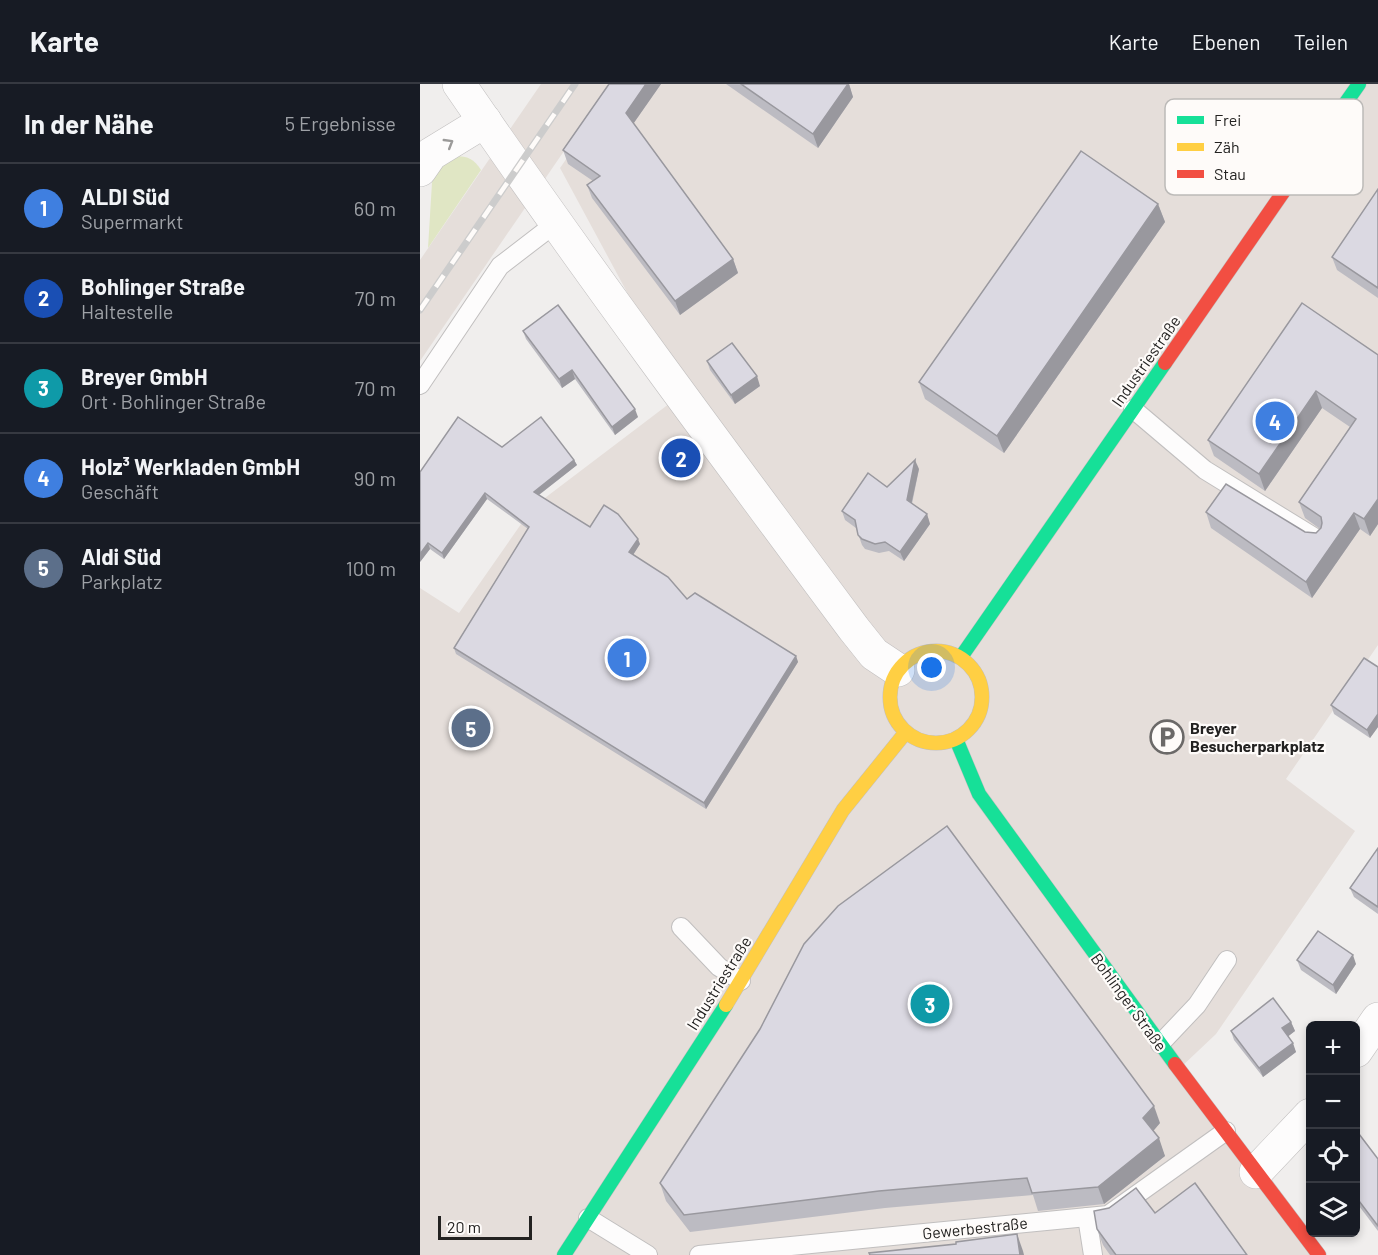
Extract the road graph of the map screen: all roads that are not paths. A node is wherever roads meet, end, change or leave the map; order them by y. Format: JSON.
{"nodes":[{"id":1,"x":459,"y":84,"type":"edge"},
{"id":2,"x":1359,"y":84,"type":"edge"},
{"id":3,"x":1349,"y":99,"type":"edge"},
{"id":4,"x":485,"y":121,"type":"junction"},
{"id":5,"x":420,"y":170,"type":"edge"},
{"id":6,"x":1282,"y":195,"type":"edge"},
{"id":7,"x":556,"y":223,"type":"junction"},
{"id":8,"x":420,"y":385,"type":"edge"},
{"id":9,"x":1133,"y":409,"type":"junction"},
{"id":10,"x":1317,"y":539,"type":"edge"},
{"id":11,"x":961,"y":657,"type":"junction"},
{"id":12,"x":898,"y":670,"type":"junction"},
{"id":13,"x":906,"y":732,"type":"junction"},
{"id":14,"x":956,"y":739,"type":"junction"},
{"id":15,"x":681,"y":927,"type":"dead end"},
{"id":16,"x":1227,"y":960,"type":"dead end"},
{"id":17,"x":741,"y":981,"type":"junction"},
{"id":18,"x":1378,"y":1019,"type":"edge"},
{"id":19,"x":1160,"y":1044,"type":"junction"},
{"id":20,"x":1360,"y":1045,"type":"edge"},
{"id":21,"x":1306,"y":1120,"type":"edge"},
{"id":22,"x":1226,"y":1131,"type":"junction"},
{"id":23,"x":1256,"y":1172,"type":"junction"},
{"id":24,"x":1087,"y":1217,"type":"junction"},
{"id":25,"x":588,"y":1218,"type":"junction"},
{"id":26,"x":564,"y":1255,"type":"edge"},
{"id":27,"x":648,"y":1255,"type":"edge"},
{"id":28,"x":699,"y":1255,"type":"edge"},
{"id":29,"x":1093,"y":1255,"type":"edge"},
{"id":30,"x":1319,"y":1255,"type":"edge"}],
"edges":[{"from":1,"to":4,"type":"street"},
{"from":2,"to":3,"type":"street","name":"Industriestraße"},
{"from":5,"to":4,"type":"street","one_way":true},
{"from":4,"to":7,"type":"street"},
{"from":6,"to":9,"type":"street","name":"Industriestraße"},
{"from":7,"to":8,"type":"lane"},
{"from":7,"to":12,"type":"street"},
{"from":9,"to":10,"type":"lane"},
{"from":9,"to":11,"type":"street","name":"Industriestraße"},
{"from":11,"to":12,"type":"street"},
{"from":11,"to":14,"type":"street"},
{"from":12,"to":13,"type":"street"},
{"from":13,"to":14,"type":"street"},
{"from":13,"to":17,"type":"street","name":"Industriestraße"},
{"from":14,"to":19,"type":"street","name":"Bohlinger Straße"},
{"from":15,"to":17,"type":"lane"},
{"from":16,"to":19,"type":"lane"},
{"from":17,"to":25,"type":"street","name":"Industriestraße"},
{"from":18,"to":20,"type":"street"},
{"from":19,"to":22,"type":"street","name":"Bohlinger Straße"},
{"from":21,"to":23,"type":"street"},
{"from":22,"to":23,"type":"street","name":"Bohlinger Straße"},
{"from":22,"to":24,"type":"lane","name":"Gewerbestraße"},
{"from":23,"to":30,"type":"street","name":"Bohlinger Straße"},
{"from":24,"to":28,"type":"lane","name":"Gewerbestraße"},
{"from":24,"to":29,"type":"lane"},
{"from":25,"to":26,"type":"street","name":"Industriestraße"},
{"from":25,"to":27,"type":"lane"}]}
